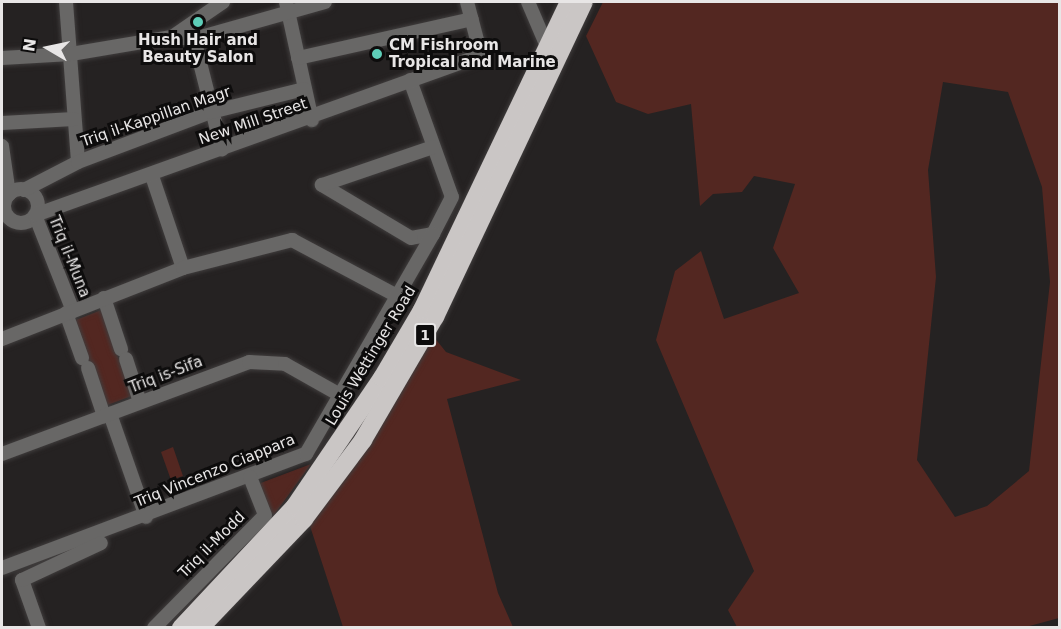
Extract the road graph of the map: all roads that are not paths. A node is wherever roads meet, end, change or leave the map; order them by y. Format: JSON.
{"nodes":[{"id":1,"x":66,"y":2,"type":"edge"},
{"id":2,"x":223,"y":2,"type":"edge"},
{"id":3,"x":325,"y":2,"type":"edge"},
{"id":4,"x":467,"y":2,"type":"edge"},
{"id":5,"x":528,"y":2,"type":"edge"},
{"id":6,"x":568,"y":2,"type":"edge"},
{"id":7,"x":584,"y":2,"type":"edge"},
{"id":8,"x":287,"y":6,"type":"edge"},
{"id":9,"x":472,"y":19,"type":"junction"},
{"id":10,"x":172,"y":36,"type":"junction"},
{"id":11,"x":194,"y":39,"type":"junction"},
{"id":12,"x":546,"y":44,"type":"junction"},
{"id":13,"x":71,"y":54,"type":"junction"},
{"id":14,"x":2,"y":58,"type":"edge"},
{"id":15,"x":298,"y":58,"type":"junction"},
{"id":16,"x":411,"y":80,"type":"junction"},
{"id":17,"x":304,"y":89,"type":"junction"},
{"id":18,"x":211,"y":112,"type":"junction"},
{"id":19,"x":74,"y":119,"type":"junction"},
{"id":20,"x":312,"y":120,"type":"junction"},
{"id":21,"x":2,"y":123,"type":"edge"},
{"id":22,"x":2,"y":146,"type":"edge"},
{"id":23,"x":433,"y":147,"type":"junction"},
{"id":24,"x":222,"y":150,"type":"junction"},
{"id":25,"x":78,"y":162,"type":"junction"},
{"id":26,"x":152,"y":176,"type":"junction"},
{"id":27,"x":24,"y":190,"type":"junction"},
{"id":28,"x":6,"y":197,"type":"edge"},
{"id":29,"x":35,"y":215,"type":"junction"},
{"id":30,"x":6,"y":224,"type":"edge"},
{"id":31,"x":433,"y":234,"type":"junction"},
{"id":32,"x":183,"y":268,"type":"junction"},
{"id":33,"x":399,"y":297,"type":"junction"},
{"id":34,"x":104,"y":298,"type":"junction"},
{"id":35,"x":70,"y":312,"type":"junction"},
{"id":36,"x":2,"y":339,"type":"edge"},
{"id":37,"x":340,"y":395,"type":"junction"},
{"id":38,"x":140,"y":402,"type":"junction"},
{"id":39,"x":107,"y":415,"type":"junction"},
{"id":40,"x":2,"y":454,"type":"edge"},
{"id":41,"x":250,"y":477,"type":"junction"},
{"id":42,"x":146,"y":517,"type":"junction"},
{"id":43,"x":101,"y":543,"type":"dead end"},
{"id":44,"x":2,"y":568,"type":"edge"},
{"id":45,"x":39,"y":627,"type":"edge"},
{"id":46,"x":154,"y":627,"type":"edge"},
{"id":47,"x":181,"y":627,"type":"edge"},
{"id":48,"x":200,"y":627,"type":"edge"}],
"edges":[{"from":1,"to":13,"type":"street"},
{"from":2,"to":10,"type":"street"},
{"from":3,"to":8,"type":"street"},
{"from":4,"to":9,"type":"street"},
{"from":5,"to":12,"type":"street"},
{"from":6,"to":12,"type":"highway","name":"Louis Wettinger Road","number":"1"},
{"from":7,"to":48,"type":"highway","number":"1"},
{"from":8,"to":11,"type":"street"},
{"from":8,"to":15,"type":"street"},
{"from":9,"to":15,"type":"street"},
{"from":9,"to":16,"type":"street","name":"New Mill Street"},
{"from":10,"to":11,"type":"street"},
{"from":10,"to":13,"type":"street"},
{"from":11,"to":18,"type":"street"},
{"from":12,"to":47,"type":"highway","name":"Louis Wettinger Road","number":"1"},
{"from":13,"to":14,"type":"street"},
{"from":13,"to":19,"type":"street"},
{"from":15,"to":17,"type":"street"},
{"from":16,"to":20,"type":"street","name":"New Mill Street"},
{"from":16,"to":23,"type":"street","name":"Triq Vincenzo Ciappara"},
{"from":17,"to":18,"type":"street","name":"Triq il-Kappillan Magr"},
{"from":17,"to":20,"type":"street"},
{"from":18,"to":24,"type":"street"},
{"from":18,"to":25,"type":"street","name":"Triq il-Kappillan Magr"},
{"from":19,"to":21,"type":"street"},
{"from":19,"to":25,"type":"street"},
{"from":20,"to":24,"type":"street","name":"New Mill Street"},
{"from":22,"to":28,"type":"street"},
{"from":23,"to":31,"type":"street","name":"Triq Vincenzo Ciappara"},
{"from":23,"to":31,"type":"street"},
{"from":24,"to":26,"type":"street","name":"New Mill Street"},
{"from":25,"to":27,"type":"street","name":"Triq il-Kappillan Magr"},
{"from":26,"to":29,"type":"street","name":"New Mill Street"},
{"from":26,"to":32,"type":"street"},
{"from":27,"to":28,"type":"street"},
{"from":27,"to":29,"type":"street"},
{"from":28,"to":30,"type":"street"},
{"from":29,"to":30,"type":"street"},
{"from":29,"to":35,"type":"street","name":"Triq il-Muna"},
{"from":31,"to":33,"type":"street","name":"Triq Vincenzo Ciappara"},
{"from":32,"to":33,"type":"street"},
{"from":32,"to":34,"type":"street"},
{"from":33,"to":37,"type":"street","name":"Triq Vincenzo Ciappara"},
{"from":34,"to":35,"type":"street"},
{"from":34,"to":38,"type":"street"},
{"from":35,"to":36,"type":"street"},
{"from":35,"to":39,"type":"street","name":"Triq il-Muna"},
{"from":37,"to":38,"type":"street","name":"Triq is-Sifa"},
{"from":37,"to":41,"type":"street","name":"Triq Vincenzo Ciappara"},
{"from":38,"to":39,"type":"street","name":"Triq is-Sifa"},
{"from":39,"to":40,"type":"street","name":"Triq is-Sifa"},
{"from":39,"to":42,"type":"street","name":"Triq il-Muna"},
{"from":41,"to":42,"type":"street","name":"Triq Vincenzo Ciappara"},
{"from":41,"to":46,"type":"street","name":"Triq il-Modd"},
{"from":42,"to":44,"type":"street","name":"Triq Vincenzo Ciappara"},
{"from":43,"to":45,"type":"street"}]}
